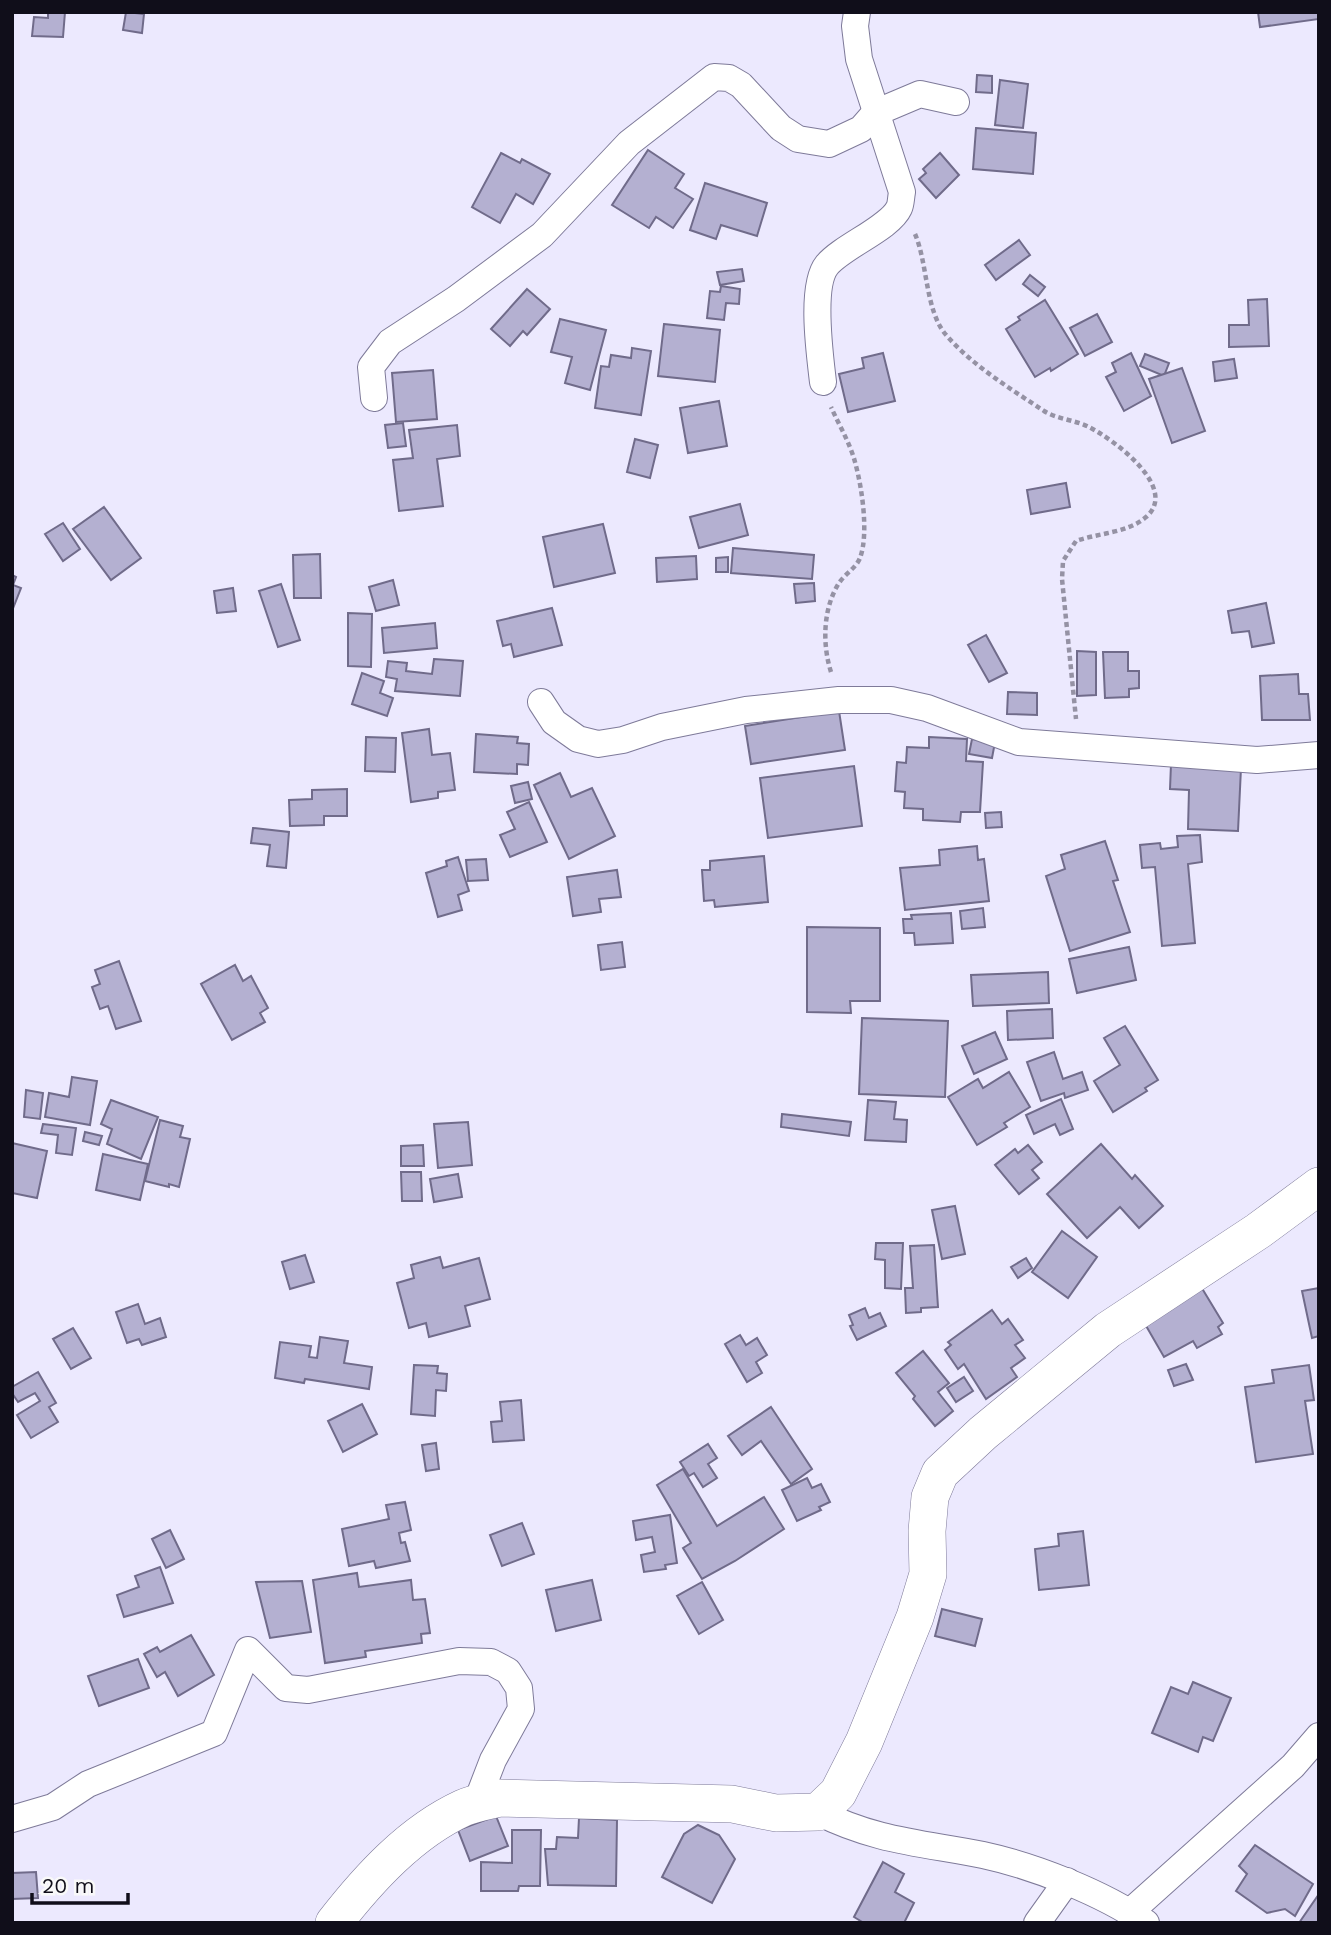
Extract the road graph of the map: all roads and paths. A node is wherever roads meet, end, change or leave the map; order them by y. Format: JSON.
{"nodes":[{"id":1,"x":857,"y":12,"type":"edge"},
{"id":2,"x":956,"y":102,"type":"dead end"},
{"id":3,"x":875,"y":113,"type":"junction"},
{"id":4,"x":899,"y":208,"type":"junction"},
{"id":5,"x":824,"y":382,"type":"joint"},
{"id":6,"x":374,"y":398,"type":"dead end"},
{"id":7,"x":839,"y":700,"type":"junction"},
{"id":8,"x":541,"y":702,"type":"dead end"},
{"id":9,"x":1079,"y":748,"type":"junction"},
{"id":10,"x":1319,"y":755,"type":"edge"},
{"id":11,"x":1319,"y":1186,"type":"edge"},
{"id":12,"x":1319,"y":1736,"type":"edge"},
{"id":13,"x":476,"y":1804,"type":"junction"},
{"id":14,"x":818,"y":1812,"type":"junction"},
{"id":15,"x":12,"y":1819,"type":"edge"},
{"id":16,"x":1067,"y":1881,"type":"junction"},
{"id":17,"x":1138,"y":1917,"type":"edge"},
{"id":18,"x":334,"y":1923,"type":"edge"},
{"id":19,"x":1037,"y":1923,"type":"edge"}],
"edges":[{"from":1,"to":3,"type":"street"},
{"from":2,"to":3,"type":"street"},
{"from":3,"to":4,"type":"street"},
{"from":3,"to":6,"type":"street"},
{"from":4,"to":5,"type":"street"},
{"from":4,"to":9,"type":"path"},
{"from":5,"to":7,"type":"path"},
{"from":7,"to":8,"type":"street"},
{"from":7,"to":9,"type":"street"},
{"from":9,"to":10,"type":"street"},
{"from":11,"to":14,"type":"street"},
{"from":12,"to":17,"type":"street"},
{"from":13,"to":14,"type":"street"},
{"from":13,"to":15,"type":"street"},
{"from":13,"to":18,"type":"street"},
{"from":14,"to":16,"type":"street"},
{"from":16,"to":17,"type":"street"},
{"from":16,"to":19,"type":"street"}]}
